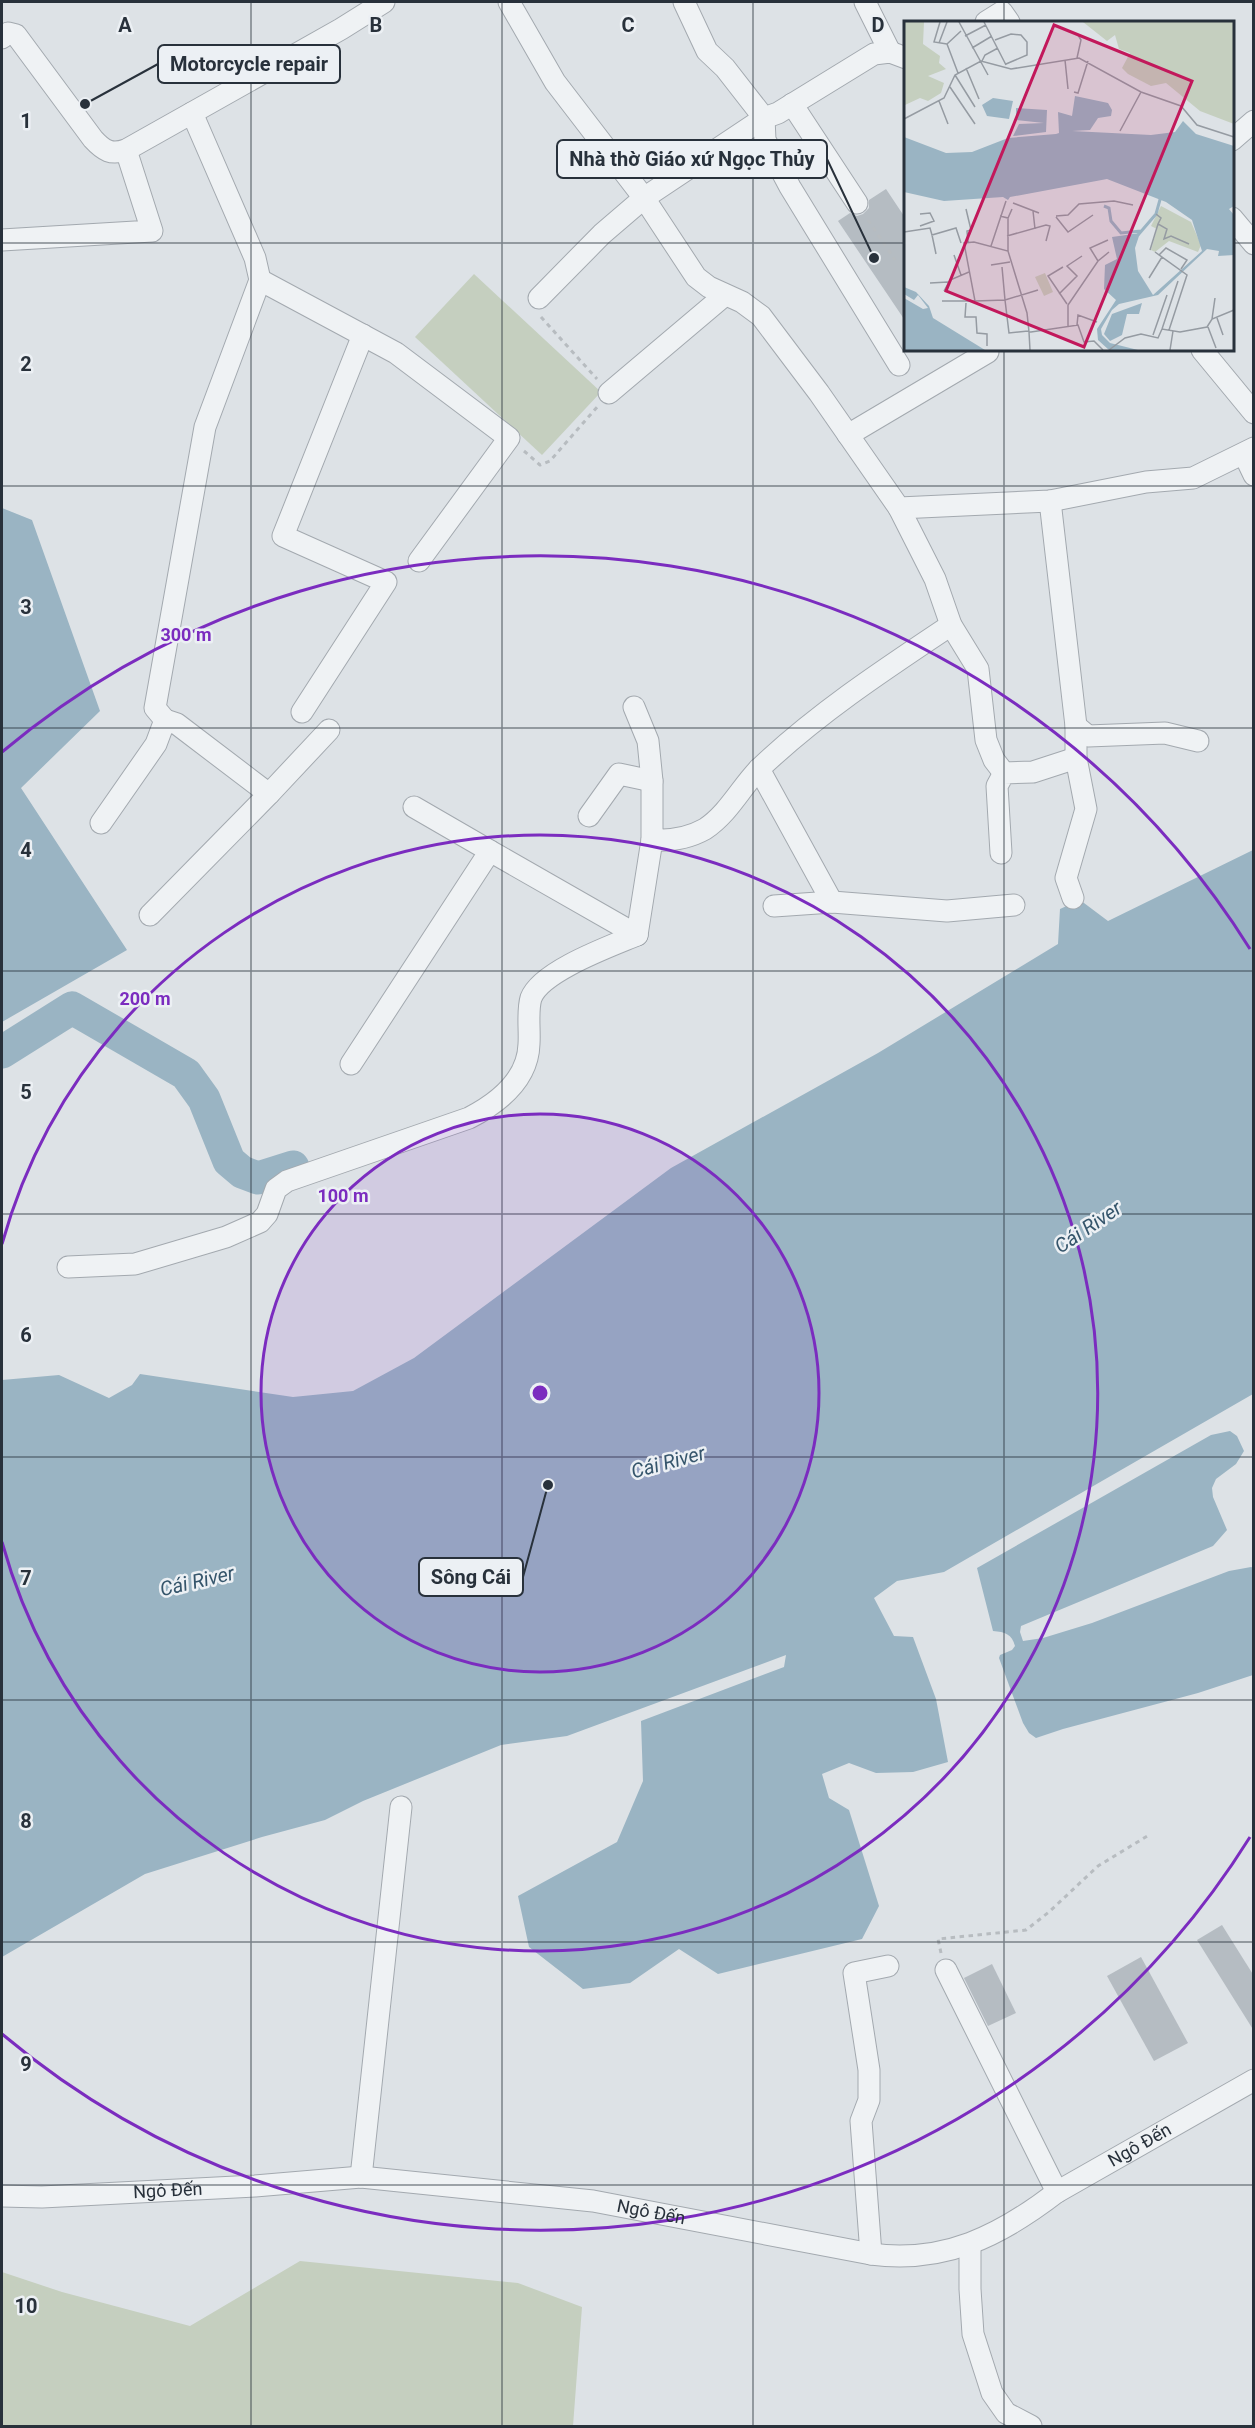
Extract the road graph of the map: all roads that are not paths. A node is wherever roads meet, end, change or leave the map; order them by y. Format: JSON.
{"nodes":[{"id":1,"x":384,"y":2,"type":"edge"},
{"id":2,"x":509,"y":2,"type":"edge"},
{"id":3,"x":684,"y":2,"type":"edge"},
{"id":4,"x":865,"y":2,"type":"edge"},
{"id":5,"x":4,"y":31,"type":"edge"},
{"id":6,"x":898,"y":55,"type":"edge"},
{"id":7,"x":792,"y":104,"type":"junction"},
{"id":8,"x":192,"y":113,"type":"junction"},
{"id":9,"x":764,"y":118,"type":"junction"},
{"id":10,"x":1254,"y":121,"type":"edge"},
{"id":11,"x":1234,"y":139,"type":"edge"},
{"id":12,"x":126,"y":150,"type":"junction"},
{"id":13,"x":644,"y":198,"type":"junction"},
{"id":14,"x":857,"y":203,"type":"road end"},
{"id":15,"x":1234,"y":219,"type":"edge"},
{"id":16,"x":2,"y":240,"type":"edge"},
{"id":17,"x":1254,"y":244,"type":"edge"},
{"id":18,"x":260,"y":280,"type":"junction"},
{"id":19,"x":725,"y":295,"type":"junction"},
{"id":20,"x":539,"y":298,"type":"road end"},
{"id":21,"x":363,"y":335,"type":"junction"},
{"id":22,"x":1203,"y":351,"type":"edge"},
{"id":23,"x":988,"y":352,"type":"dead end"},
{"id":24,"x":899,"y":365,"type":"dead end"},
{"id":25,"x":609,"y":393,"type":"road end"},
{"id":26,"x":1254,"y":413,"type":"edge"},
{"id":27,"x":848,"y":435,"type":"junction"},
{"id":28,"x":1249,"y":451,"type":"edge"},
{"id":29,"x":1254,"y":475,"type":"edge"},
{"id":30,"x":1050,"y":501,"type":"junction"},
{"id":31,"x":899,"y":508,"type":"junction"},
{"id":32,"x":418,"y":561,"type":"dead end"},
{"id":33,"x":951,"y":625,"type":"junction"},
{"id":34,"x":634,"y":707,"type":"dead end"},
{"id":35,"x":303,"y":712,"type":"dead end"},
{"id":36,"x":165,"y":720,"type":"junction"},
{"id":37,"x":1076,"y":726,"type":"junction"},
{"id":38,"x":329,"y":730,"type":"dead end"},
{"id":39,"x":1198,"y":741,"type":"dead end"},
{"id":40,"x":1076,"y":758,"type":"junction"},
{"id":41,"x":759,"y":769,"type":"junction"},
{"id":42,"x":1004,"y":773,"type":"junction"},
{"id":43,"x":652,"y":781,"type":"junction"},
{"id":44,"x":269,"y":794,"type":"junction"},
{"id":45,"x":414,"y":807,"type":"dead end"},
{"id":46,"x":589,"y":816,"type":"dead end"},
{"id":47,"x":102,"y":823,"type":"dead end"},
{"id":48,"x":652,"y":840,"type":"junction"},
{"id":49,"x":490,"y":851,"type":"junction"},
{"id":50,"x":1001,"y":853,"type":"dead end"},
{"id":51,"x":1073,"y":898,"type":"dead end"},
{"id":52,"x":832,"y":902,"type":"junction"},
{"id":53,"x":1014,"y":905,"type":"dead end"},
{"id":54,"x":774,"y":906,"type":"dead end"},
{"id":55,"x":150,"y":915,"type":"dead end"},
{"id":56,"x":637,"y":935,"type":"junction"},
{"id":57,"x":351,"y":1064,"type":"dead end"},
{"id":58,"x":68,"y":1267,"type":"dead end"},
{"id":59,"x":401,"y":1808,"type":"dead end"},
{"id":60,"x":888,"y":1966,"type":"dead end"},
{"id":61,"x":946,"y":1970,"type":"road end"},
{"id":62,"x":1254,"y":2080,"type":"edge"},
{"id":63,"x":361,"y":2177,"type":"junction"},
{"id":64,"x":1057,"y":2192,"type":"junction"},
{"id":65,"x":2,"y":2196,"type":"edge"},
{"id":66,"x":969,"y":2244,"type":"junction"},
{"id":67,"x":871,"y":2254,"type":"junction"},
{"id":68,"x":1031,"y":2427,"type":"edge"}],
"edges":[{"from":1,"to":8,"type":"street"},
{"from":2,"to":13,"type":"street"},
{"from":3,"to":9,"type":"street"},
{"from":4,"to":6,"type":"street"},
{"from":5,"to":12,"type":"street"},
{"from":6,"to":7,"type":"street"},
{"from":7,"to":9,"type":"street"},
{"from":7,"to":14,"type":"street"},
{"from":8,"to":12,"type":"street"},
{"from":8,"to":18,"type":"street"},
{"from":9,"to":13,"type":"street"},
{"from":9,"to":24,"type":"street"},
{"from":10,"to":11,"type":"street"},
{"from":12,"to":16,"type":"street"},
{"from":13,"to":19,"type":"street"},
{"from":13,"to":20,"type":"street"},
{"from":15,"to":17,"type":"street"},
{"from":18,"to":21,"type":"street"},
{"from":18,"to":36,"type":"street"},
{"from":19,"to":25,"type":"street"},
{"from":19,"to":27,"type":"street"},
{"from":21,"to":32,"type":"street"},
{"from":21,"to":35,"type":"street"},
{"from":22,"to":26,"type":"street"},
{"from":23,"to":27,"type":"street"},
{"from":27,"to":31,"type":"street"},
{"from":28,"to":29,"type":"street"},
{"from":28,"to":30,"type":"street"},
{"from":30,"to":31,"type":"street"},
{"from":30,"to":37,"type":"street"},
{"from":31,"to":33,"type":"street"},
{"from":33,"to":41,"type":"street"},
{"from":33,"to":42,"type":"street"},
{"from":34,"to":43,"type":"street"},
{"from":36,"to":44,"type":"street"},
{"from":36,"to":47,"type":"street"},
{"from":37,"to":39,"type":"street"},
{"from":37,"to":40,"type":"street"},
{"from":38,"to":44,"type":"street"},
{"from":40,"to":42,"type":"street"},
{"from":40,"to":51,"type":"street"},
{"from":41,"to":48,"type":"street"},
{"from":41,"to":52,"type":"street"},
{"from":42,"to":50,"type":"street"},
{"from":43,"to":46,"type":"street"},
{"from":43,"to":48,"type":"street"},
{"from":44,"to":55,"type":"street"},
{"from":45,"to":49,"type":"street"},
{"from":48,"to":56,"type":"street"},
{"from":49,"to":56,"type":"street"},
{"from":49,"to":57,"type":"street"},
{"from":52,"to":53,"type":"street"},
{"from":52,"to":54,"type":"street"},
{"from":56,"to":58,"type":"street"},
{"from":59,"to":63,"type":"street"},
{"from":60,"to":67,"type":"street"},
{"from":61,"to":64,"type":"street"},
{"from":62,"to":64,"type":"street","name":"Ngô Đến"},
{"from":63,"to":65,"type":"street","name":"Ngô Đến"},
{"from":63,"to":67,"type":"street","name":"Ngô Đến"},
{"from":64,"to":66,"type":"street","name":"Ngô Đến"},
{"from":66,"to":67,"type":"street","name":"Ngô Đến"},
{"from":66,"to":68,"type":"street"}]}
